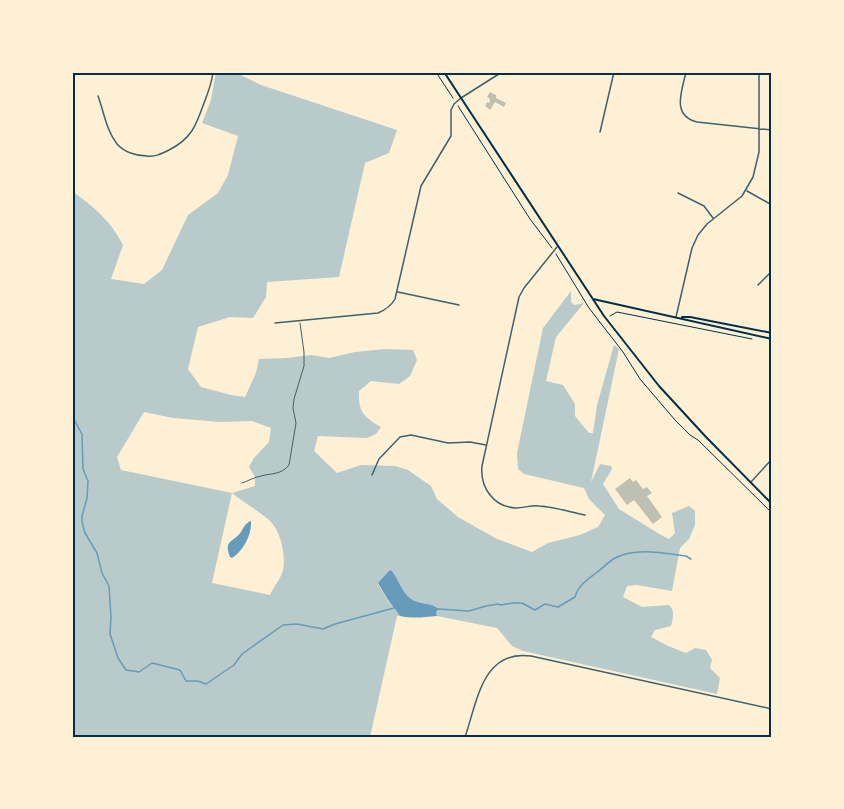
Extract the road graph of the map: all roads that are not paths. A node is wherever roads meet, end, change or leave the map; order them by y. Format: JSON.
{"nodes":[{"id":1,"x":213,"y":72,"type":"edge"},
{"id":2,"x":444,"y":72,"type":"edge"},
{"id":3,"x":502,"y":72,"type":"edge"},
{"id":4,"x":614,"y":72,"type":"edge"},
{"id":5,"x":686,"y":72,"type":"edge"},
{"id":6,"x":759,"y":72,"type":"edge"},
{"id":7,"x":98,"y":96,"type":"dead end"},
{"id":8,"x":461,"y":98,"type":"junction"},
{"id":9,"x":759,"y":129,"type":"junction"},
{"id":10,"x":772,"y":130,"type":"edge"},
{"id":11,"x":600,"y":132,"type":"dead end"},
{"id":12,"x":746,"y":191,"type":"junction"},
{"id":13,"x":678,"y":193,"type":"dead end"},
{"id":14,"x":772,"y":205,"type":"edge"},
{"id":15,"x":714,"y":218,"type":"junction"},
{"id":16,"x":558,"y":247,"type":"junction"},
{"id":17,"x":772,"y":271,"type":"edge"},
{"id":18,"x":758,"y":285,"type":"dead end"},
{"id":19,"x":397,"y":291,"type":"junction"},
{"id":20,"x":593,"y":299,"type":"junction"},
{"id":21,"x":459,"y":305,"type":"dead end"},
{"id":22,"x":676,"y":317,"type":"junction"},
{"id":23,"x":299,"y":321,"type":"junction"},
{"id":24,"x":275,"y":323,"type":"dead end"},
{"id":25,"x":772,"y":333,"type":"edge"},
{"id":26,"x":772,"y":339,"type":"edge"},
{"id":27,"x":487,"y":446,"type":"junction"},
{"id":28,"x":772,"y":459,"type":"edge"},
{"id":29,"x":372,"y":475,"type":"dead end"},
{"id":30,"x":751,"y":482,"type":"junction"},
{"id":31,"x":242,"y":483,"type":"dead end"},
{"id":32,"x":772,"y":504,"type":"edge"},
{"id":33,"x":585,"y":515,"type":"dead end"},
{"id":34,"x":772,"y":709,"type":"edge"},
{"id":35,"x":465,"y":737,"type":"edge"}],
"edges":[{"from":1,"to":7,"type":"street"},
{"from":2,"to":8,"type":"main road"},
{"from":3,"to":8,"type":"street"},
{"from":4,"to":11,"type":"street"},
{"from":5,"to":9,"type":"street"},
{"from":6,"to":9,"type":"street"},
{"from":8,"to":16,"type":"main road"},
{"from":8,"to":19,"type":"street"},
{"from":9,"to":10,"type":"street"},
{"from":9,"to":12,"type":"street"},
{"from":12,"to":14,"type":"street"},
{"from":12,"to":15,"type":"street"},
{"from":13,"to":15,"type":"street"},
{"from":15,"to":22,"type":"street"},
{"from":16,"to":20,"type":"main road"},
{"from":16,"to":27,"type":"street"},
{"from":17,"to":18,"type":"street"},
{"from":19,"to":21,"type":"street"},
{"from":19,"to":23,"type":"street"},
{"from":20,"to":22,"type":"main road"},
{"from":20,"to":30,"type":"main road"},
{"from":22,"to":25,"type":"main road"},
{"from":22,"to":26,"type":"main road"},
{"from":23,"to":24,"type":"street"},
{"from":23,"to":31,"type":"lane"},
{"from":27,"to":29,"type":"street"},
{"from":27,"to":33,"type":"street"},
{"from":28,"to":30,"type":"street"},
{"from":30,"to":32,"type":"main road"},
{"from":34,"to":35,"type":"street"}]}
